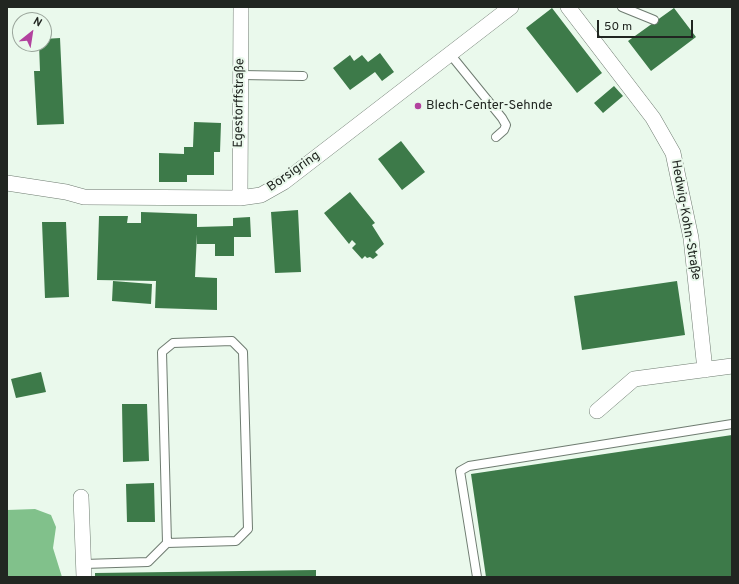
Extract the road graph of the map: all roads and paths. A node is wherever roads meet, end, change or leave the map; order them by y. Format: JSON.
{"nodes":[{"id":1,"x":241,"y":7,"type":"edge"},
{"id":2,"x":511,"y":7,"type":"edge"},
{"id":3,"x":568,"y":7,"type":"edge"},
{"id":4,"x":622,"y":7,"type":"edge"},
{"id":5,"x":654,"y":20,"type":"dead end"},
{"id":6,"x":450,"y":54,"type":"junction"},
{"id":7,"x":241,"y":75,"type":"junction"},
{"id":8,"x":304,"y":76,"type":"dead end"},
{"id":9,"x":496,"y":137,"type":"dead end"},
{"id":10,"x":7,"y":183,"type":"edge"},
{"id":11,"x":240,"y":198,"type":"junction"},
{"id":12,"x":732,"y":366,"type":"edge"},
{"id":13,"x":705,"y":370,"type":"junction"},
{"id":14,"x":597,"y":411,"type":"dead end"},
{"id":15,"x":732,"y":424,"type":"edge"},
{"id":16,"x":81,"y":497,"type":"dead end"},
{"id":17,"x":167,"y":543,"type":"junction"},
{"id":18,"x":84,"y":571,"type":"edge"},
{"id":19,"x":477,"y":577,"type":"edge"}],
"edges":[{"from":1,"to":7,"type":"street","name":"Egestorffstraße"},
{"from":2,"to":6,"type":"street","name":"Borsigring"},
{"from":3,"to":13,"type":"street","name":"Hedwig-Kohn-Straße"},
{"from":4,"to":5,"type":"lane"},
{"from":6,"to":9,"type":"lane"},
{"from":6,"to":11,"type":"street","name":"Borsigring"},
{"from":7,"to":8,"type":"lane"},
{"from":7,"to":11,"type":"street","name":"Egestorffstraße"},
{"from":10,"to":11,"type":"street","name":"Borsigring"},
{"from":12,"to":13,"type":"street"},
{"from":13,"to":14,"type":"street"},
{"from":15,"to":19,"type":"lane"},
{"from":16,"to":18,"type":"street"},
{"from":17,"to":17,"type":"lane"},
{"from":17,"to":18,"type":"lane"}]}
